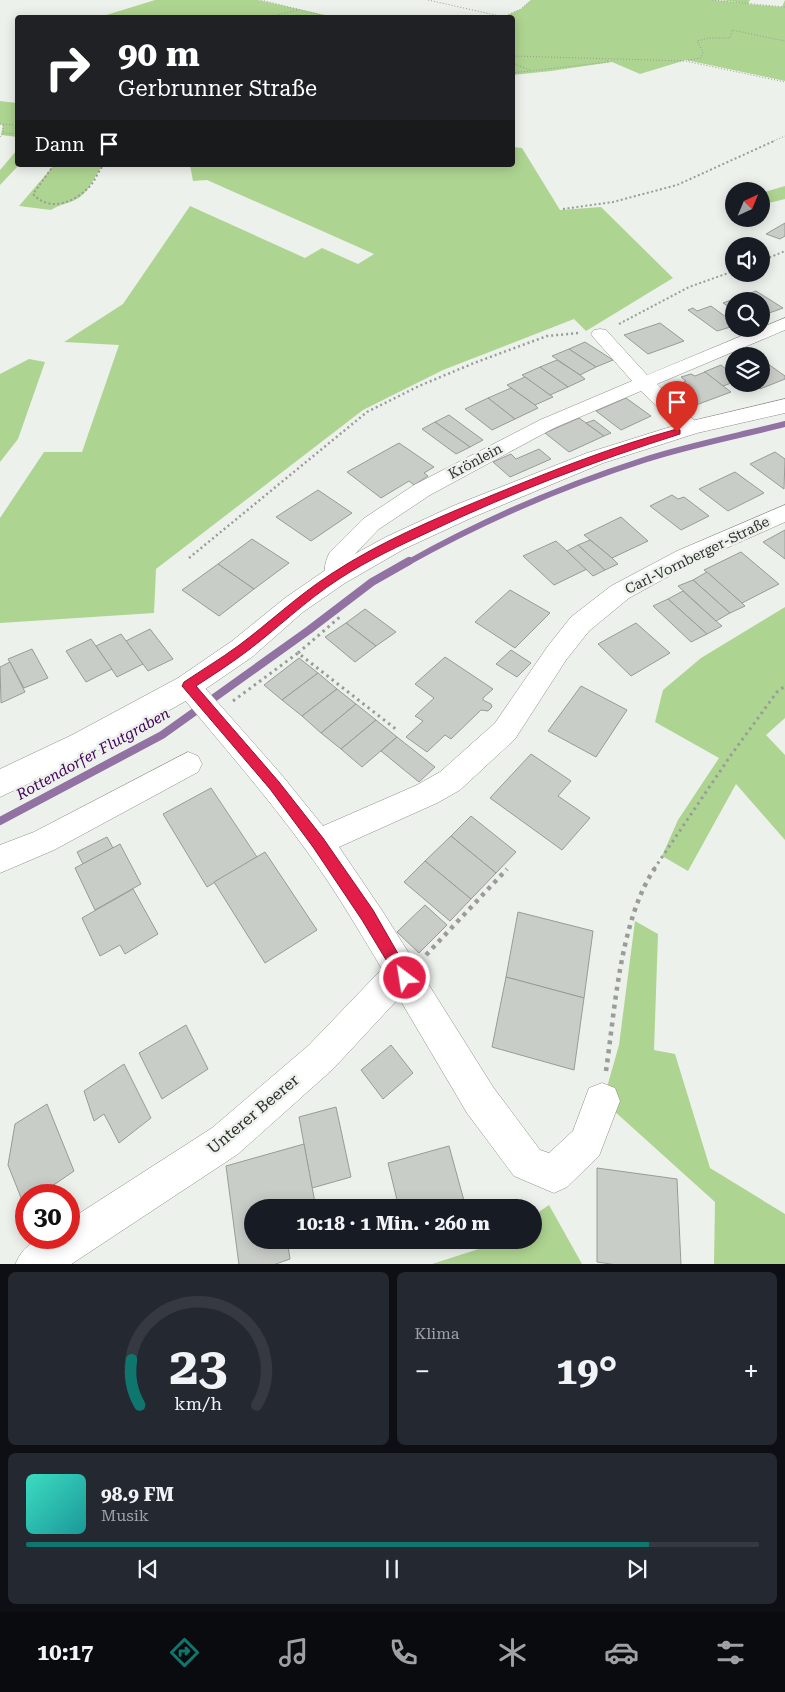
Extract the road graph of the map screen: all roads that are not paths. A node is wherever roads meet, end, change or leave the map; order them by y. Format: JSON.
{"nodes":[{"id":1,"x":785,"y":323,"type":"edge"},
{"id":2,"x":600,"y":334,"type":"road end"},
{"id":3,"x":644,"y":383,"type":"junction"},
{"id":4,"x":785,"y":406,"type":"edge"},
{"id":5,"x":690,"y":428,"type":"junction"},
{"id":6,"x":785,"y":513,"type":"edge"},
{"id":7,"x":336,"y":576,"type":"junction"},
{"id":8,"x":188,"y":686,"type":"junction"},
{"id":9,"x":188,"y":764,"type":"dead end"},
{"id":10,"x":0,"y":784,"type":"edge"},
{"id":11,"x":318,"y":842,"type":"junction"},
{"id":12,"x":0,"y":860,"type":"edge"},
{"id":13,"x":403,"y":975,"type":"junction"},
{"id":14,"x":602,"y":1101,"type":"road end"},
{"id":15,"x":34,"y":1264,"type":"edge"}],
"edges":[{"from":1,"to":3,"type":"street","name":"Krönlein"},
{"from":2,"to":3,"type":"street"},
{"from":3,"to":5,"type":"street"},
{"from":3,"to":7,"type":"street","name":"Krönlein"},
{"from":4,"to":5,"type":"street"},
{"from":5,"to":7,"type":"street"},
{"from":6,"to":11,"type":"street","name":"Carl-Vornberger-Straße"},
{"from":7,"to":8,"type":"street"},
{"from":8,"to":10,"type":"street"},
{"from":8,"to":11,"type":"street"},
{"from":9,"to":12,"type":"street"},
{"from":11,"to":13,"type":"street"},
{"from":13,"to":14,"type":"street"},
{"from":13,"to":15,"type":"street","name":"Unterer Beerer"}]}
